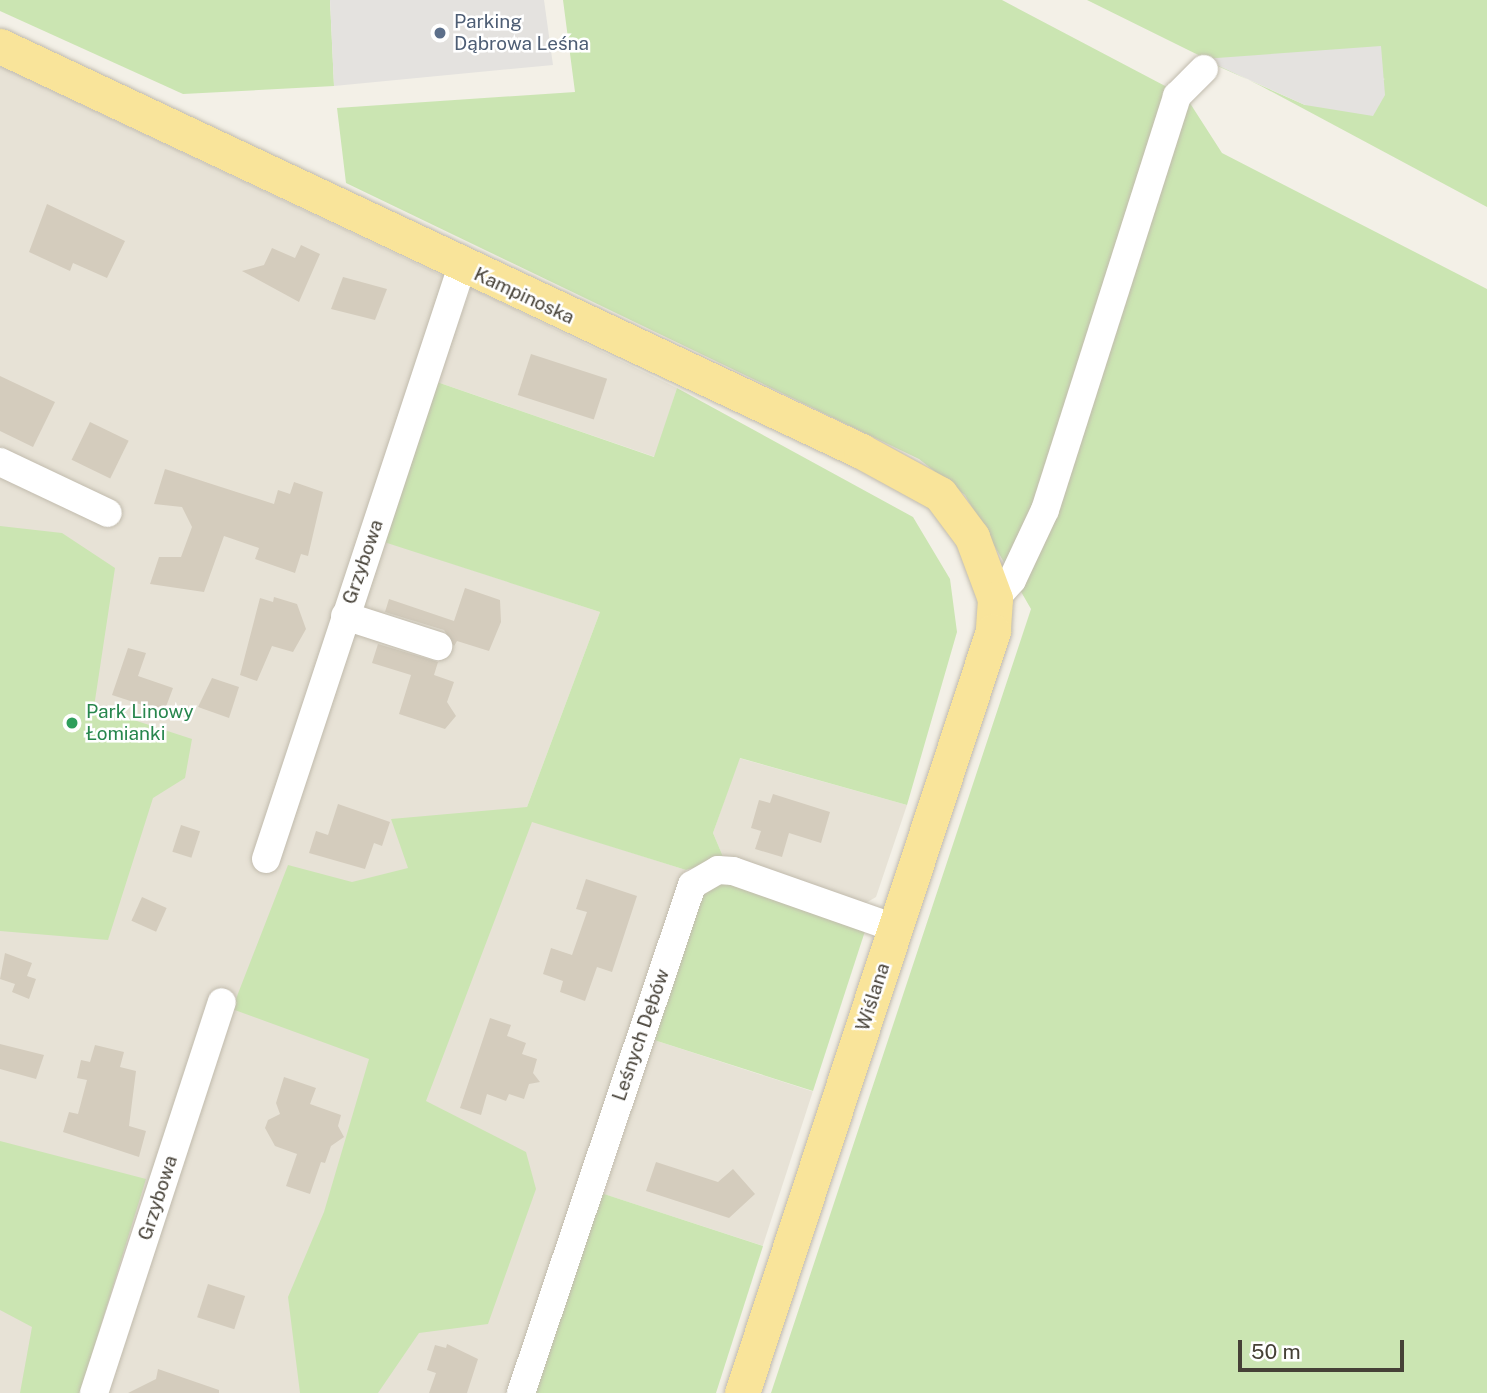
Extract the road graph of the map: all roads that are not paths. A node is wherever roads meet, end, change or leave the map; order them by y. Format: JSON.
{"nodes":[{"id":1,"x":0,"y":46,"type":"edge"},
{"id":2,"x":1204,"y":69,"type":"dead end"},
{"id":3,"x":462,"y":266,"type":"junction"},
{"id":4,"x":0,"y":462,"type":"edge"},
{"id":5,"x":108,"y":513,"type":"dead end"},
{"id":6,"x":995,"y":598,"type":"junction"},
{"id":7,"x":345,"y":616,"type":"junction"},
{"id":8,"x":438,"y":646,"type":"dead end"},
{"id":9,"x":266,"y":859,"type":"dead end"},
{"id":10,"x":895,"y":928,"type":"junction"},
{"id":11,"x":222,"y":1002,"type":"dead end"},
{"id":12,"x":94,"y":1393,"type":"edge"},
{"id":13,"x":521,"y":1393,"type":"edge"},
{"id":14,"x":742,"y":1393,"type":"edge"}],
"edges":[{"from":1,"to":3,"type":"main road","name":"Kampinoska"},
{"from":2,"to":6,"type":"street"},
{"from":3,"to":6,"type":"main road","name":"Kampinoska"},
{"from":3,"to":7,"type":"street","name":"Grzybowa"},
{"from":4,"to":5,"type":"street"},
{"from":6,"to":10,"type":"main road","name":"Wiślana"},
{"from":7,"to":8,"type":"street"},
{"from":7,"to":9,"type":"street","name":"Grzybowa"},
{"from":10,"to":13,"type":"street","name":"Leśnych Dębów"},
{"from":10,"to":14,"type":"main road","name":"Wiślana"},
{"from":11,"to":12,"type":"street","name":"Grzybowa"}]}
